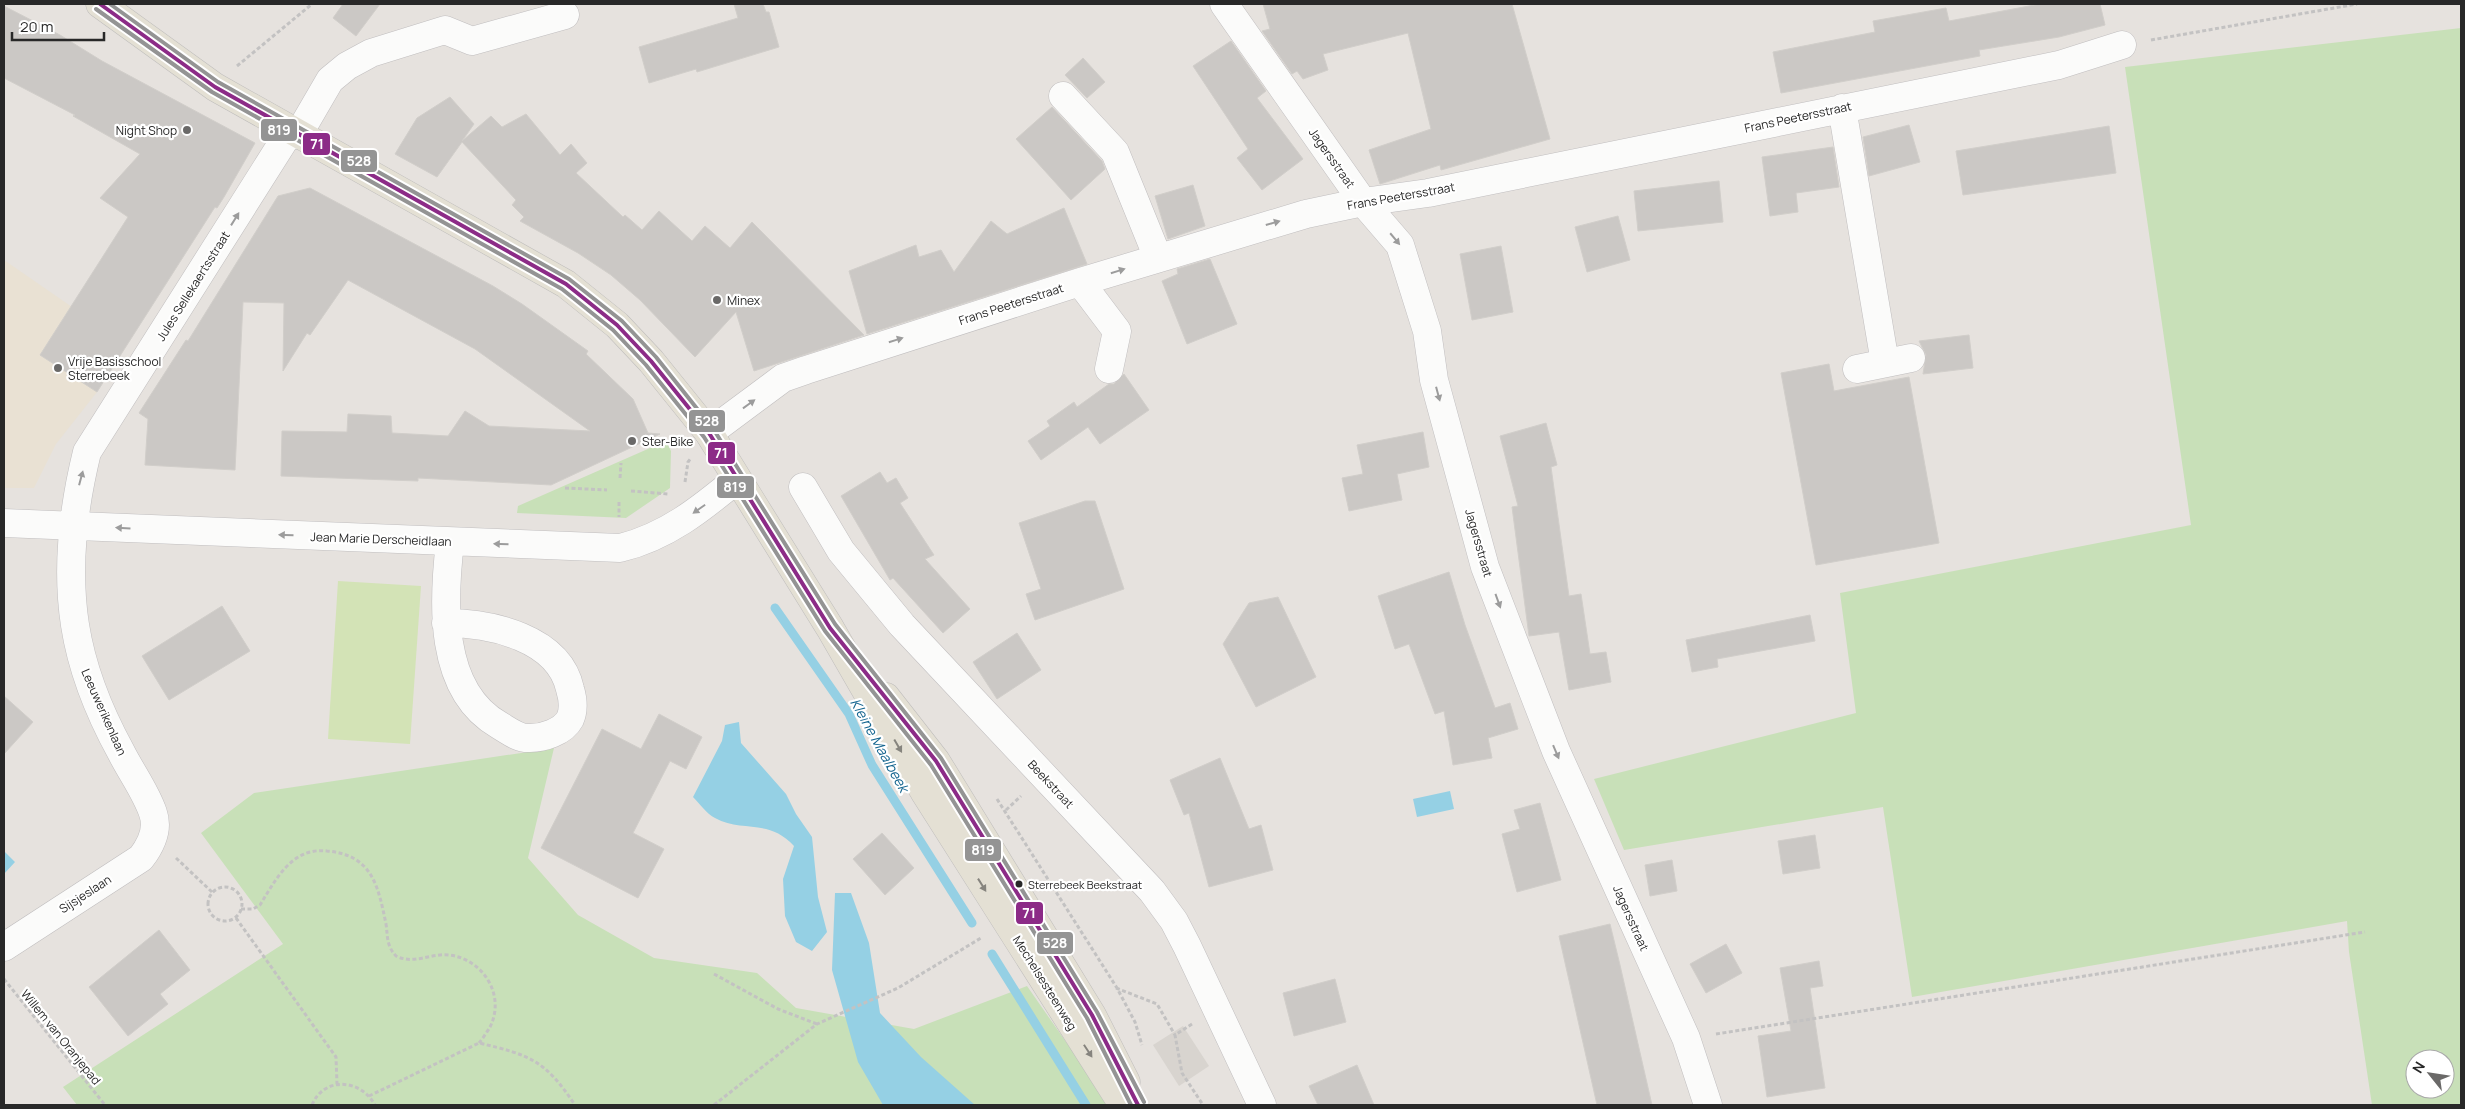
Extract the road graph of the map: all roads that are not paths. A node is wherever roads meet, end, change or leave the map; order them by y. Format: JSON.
{"nodes":[{"id":1,"x":100,"y":4,"type":"edge"},
{"id":2,"x":1224,"y":4,"type":"edge"},
{"id":3,"x":565,"y":14,"type":"dead end"},
{"id":4,"x":2122,"y":45,"type":"road end"},
{"id":5,"x":1063,"y":96,"type":"dead end"},
{"id":6,"x":1842,"y":108,"type":"junction"},
{"id":7,"x":294,"y":133,"type":"junction"},
{"id":8,"x":1362,"y":202,"type":"junction"},
{"id":9,"x":1158,"y":258,"type":"junction"},
{"id":10,"x":1080,"y":282,"type":"junction"},
{"id":11,"x":1109,"y":369,"type":"dead end"},
{"id":12,"x":1857,"y":369,"type":"dead end"},
{"id":13,"x":710,"y":434,"type":"junction"},
{"id":14,"x":738,"y":479,"type":"junction"},
{"id":15,"x":803,"y":487,"type":"dead end"},
{"id":16,"x":4,"y":523,"type":"edge"},
{"id":17,"x":72,"y":526,"type":"junction"},
{"id":18,"x":450,"y":542,"type":"junction"},
{"id":19,"x":446,"y":623,"type":"junction"},
{"id":20,"x":153,"y":838,"type":"joint"},
{"id":21,"x":1008,"y":921,"type":"junction"},
{"id":22,"x":4,"y":946,"type":"edge"},
{"id":23,"x":1123,"y":1105,"type":"edge"},
{"id":24,"x":1138,"y":1105,"type":"edge"},
{"id":25,"x":1262,"y":1105,"type":"edge"},
{"id":26,"x":1708,"y":1105,"type":"edge"}],
"edges":[{"from":1,"to":7,"type":"main road","name":"Mechelsesteenweg"},
{"from":2,"to":8,"type":"street","name":"Jagersstraat"},
{"from":3,"to":7,"type":"street","name":"Jules Sellekaertsstraat"},
{"from":4,"to":6,"type":"street","name":"Frans Peetersstraat"},
{"from":5,"to":9,"type":"street"},
{"from":6,"to":8,"type":"street","name":"Frans Peetersstraat"},
{"from":6,"to":12,"type":"street"},
{"from":7,"to":13,"type":"main road","name":"Mechelsesteenweg"},
{"from":17,"to":7,"type":"street","name":"Jules Sellekaertsstraat","one_way":true},
{"from":9,"to":8,"type":"street","name":"Frans Peetersstraat","one_way":true},
{"from":8,"to":26,"type":"street","name":"Jagersstraat","one_way":true},
{"from":10,"to":9,"type":"street","name":"Frans Peetersstraat","one_way":true},
{"from":10,"to":11,"type":"street"},
{"from":13,"to":10,"type":"street","name":"Frans Peetersstraat","one_way":true},
{"from":13,"to":14,"type":"main road","name":"Mechelsesteenweg"},
{"from":14,"to":18,"type":"street","name":"Jean Marie Derscheidlaan","one_way":true},
{"from":14,"to":21,"type":"main road","name":"Mechelsesteenweg"},
{"from":15,"to":25,"type":"street","name":"Beekstraat"},
{"from":16,"to":17,"type":"street","name":"Jean Marie Derscheidlaan"},
{"from":18,"to":17,"type":"street","name":"Jean Marie Derscheidlaan","one_way":true},
{"from":17,"to":20,"type":"street","name":"Leeuwerikenlaan"},
{"from":18,"to":19,"type":"street"},
{"from":19,"to":19,"type":"street"},
{"from":20,"to":22,"type":"street","name":"Sijsjeslaan"},
{"from":21,"to":23,"type":"main road","name":"Mechelsesteenweg","one_way":true},
{"from":21,"to":24,"type":"main road","name":"Mechelsesteenweg"}]}
